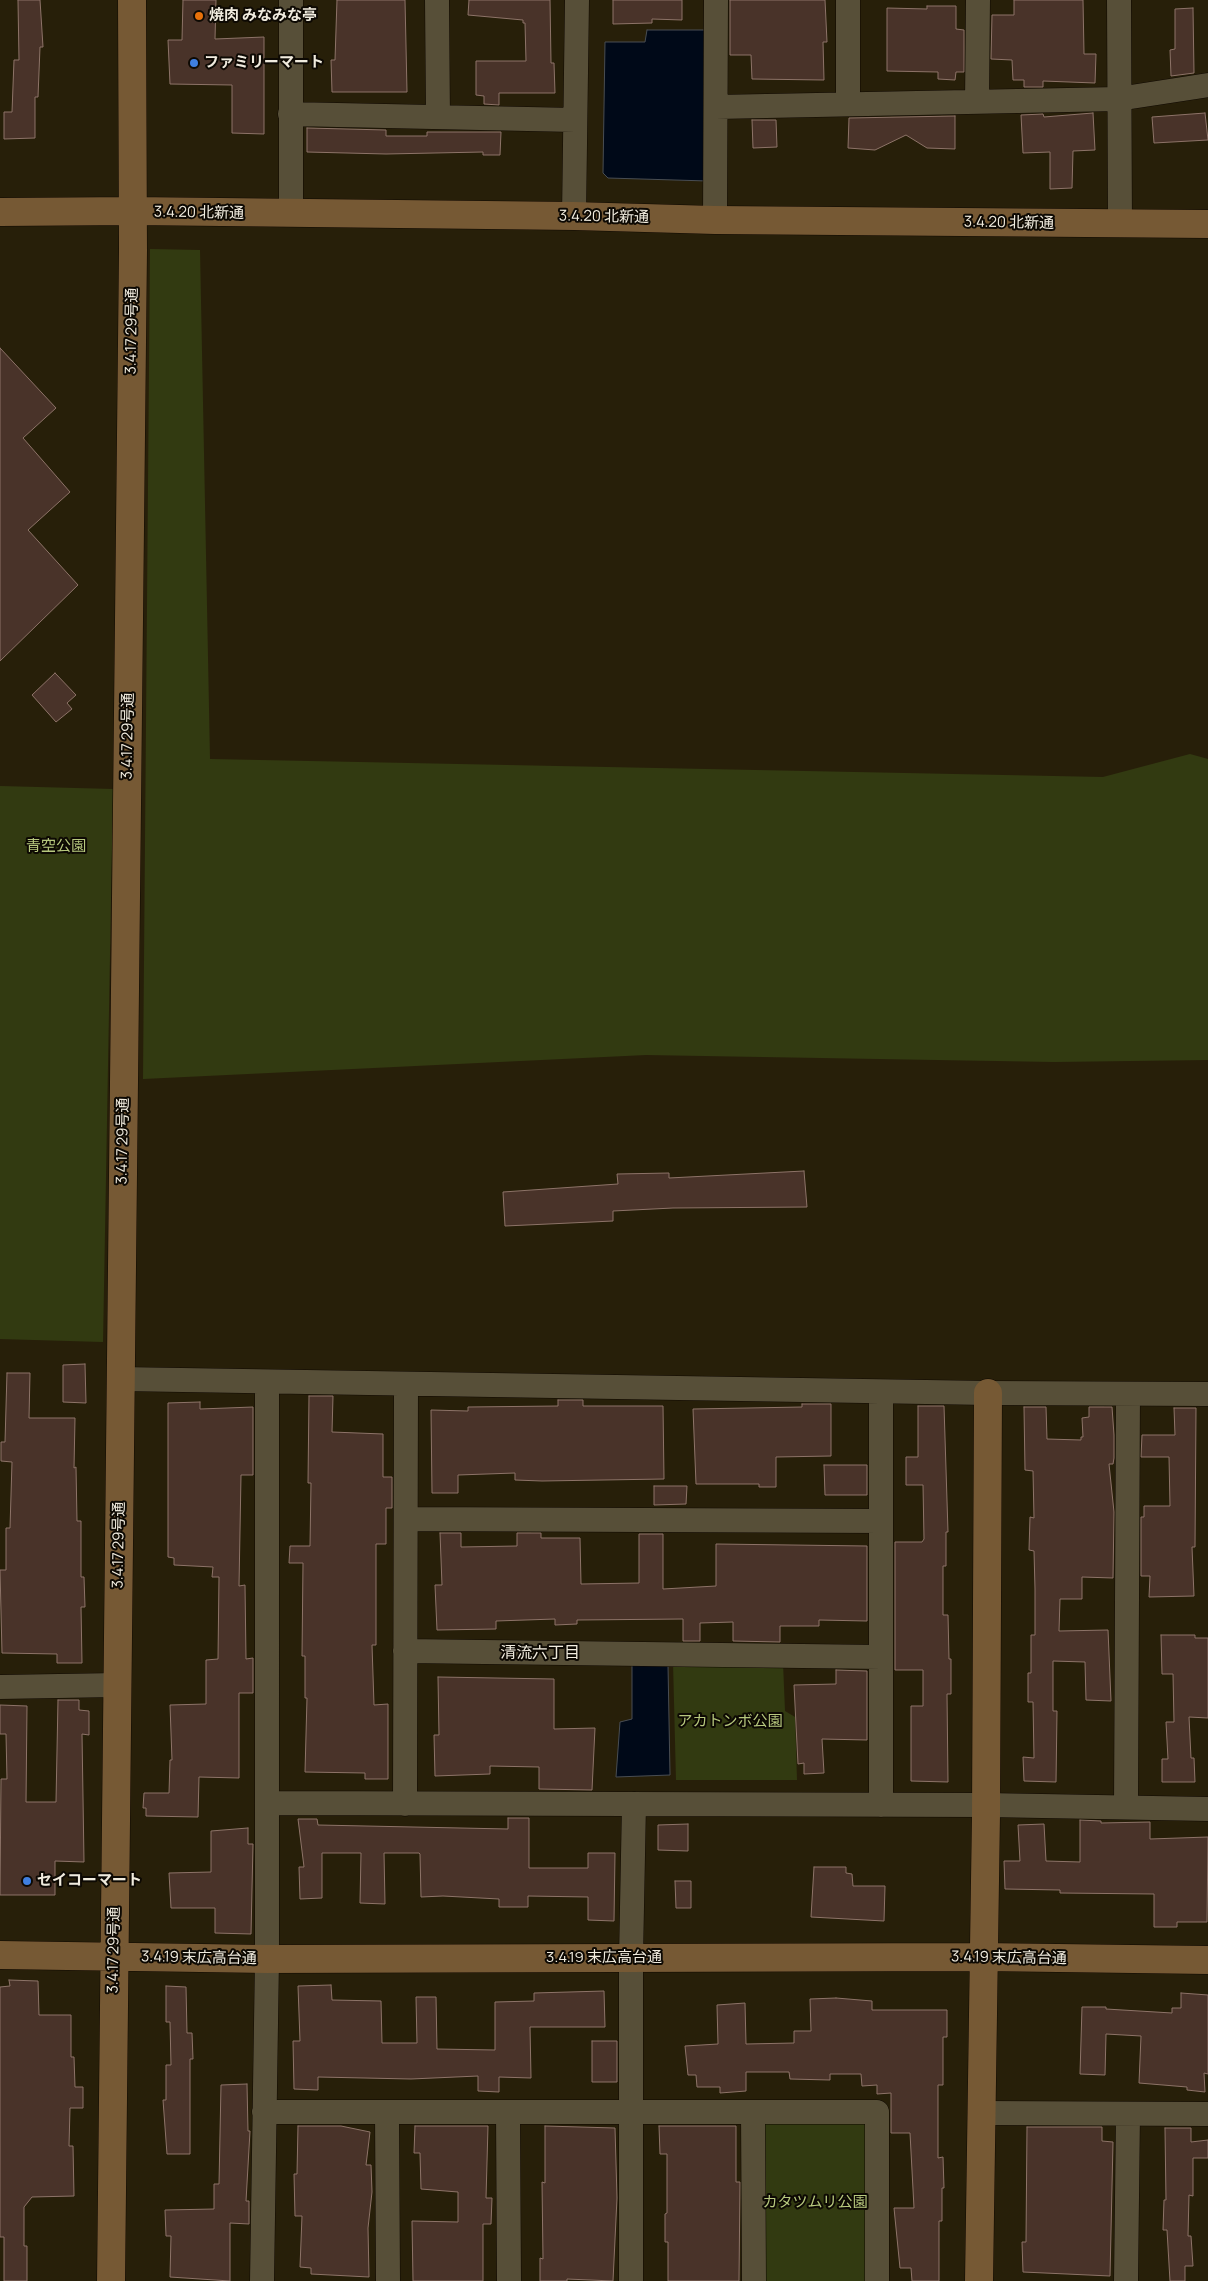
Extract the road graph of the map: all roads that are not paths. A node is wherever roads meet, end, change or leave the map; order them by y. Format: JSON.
{"nodes":[{"id":1,"x":132,"y":0,"type":"edge"},
{"id":2,"x":291,"y":0,"type":"edge"},
{"id":3,"x":437,"y":0,"type":"edge"},
{"id":4,"x":577,"y":0,"type":"edge"},
{"id":5,"x":716,"y":0,"type":"edge"},
{"id":6,"x":848,"y":0,"type":"edge"},
{"id":7,"x":978,"y":0,"type":"edge"},
{"id":8,"x":1119,"y":0,"type":"edge"},
{"id":9,"x":1208,"y":85,"type":"edge"},
{"id":10,"x":1118,"y":100,"type":"junction"},
{"id":11,"x":977,"y":102,"type":"junction"},
{"id":12,"x":848,"y":104,"type":"junction"},
{"id":13,"x":716,"y":107,"type":"junction"},
{"id":14,"x":290,"y":114,"type":"junction"},
{"id":15,"x":438,"y":117,"type":"junction"},
{"id":16,"x":575,"y":120,"type":"junction"},
{"id":17,"x":133,"y":211,"type":"junction"},
{"id":18,"x":0,"y":212,"type":"edge"},
{"id":19,"x":291,"y":214,"type":"junction"},
{"id":20,"x":574,"y":216,"type":"junction"},
{"id":21,"x":715,"y":220,"type":"junction"},
{"id":22,"x":1120,"y":224,"type":"junction"},
{"id":23,"x":1208,"y":224,"type":"edge"},
{"id":24,"x":120,"y":1379,"type":"junction"},
{"id":25,"x":267,"y":1382,"type":"junction"},
{"id":26,"x":406,"y":1384,"type":"junction"},
{"id":27,"x":881,"y":1392,"type":"junction"},
{"id":28,"x":988,"y":1394,"type":"junction"},
{"id":29,"x":1128,"y":1394,"type":"junction"},
{"id":30,"x":1208,"y":1394,"type":"edge"},
{"id":31,"x":406,"y":1519,"type":"junction"},
{"id":32,"x":881,"y":1521,"type":"junction"},
{"id":33,"x":406,"y":1652,"type":"junction"},
{"id":34,"x":881,"y":1656,"type":"junction"},
{"id":35,"x":117,"y":1685,"type":"junction"},
{"id":36,"x":0,"y":1687,"type":"edge"},
{"id":37,"x":267,"y":1803,"type":"junction"},
{"id":38,"x":405,"y":1804,"type":"junction"},
{"id":39,"x":634,"y":1804,"type":"junction"},
{"id":40,"x":881,"y":1805,"type":"junction"},
{"id":41,"x":986,"y":1805,"type":"junction"},
{"id":42,"x":1126,"y":1807,"type":"junction"},
{"id":43,"x":1208,"y":1809,"type":"edge"},
{"id":44,"x":0,"y":1955,"type":"edge"},
{"id":45,"x":114,"y":1956,"type":"junction"},
{"id":46,"x":982,"y":1957,"type":"junction"},
{"id":47,"x":631,"y":1958,"type":"junction"},
{"id":48,"x":267,"y":1959,"type":"junction"},
{"id":49,"x":1208,"y":1960,"type":"edge"},
{"id":50,"x":264,"y":2112,"type":"junction"},
{"id":51,"x":387,"y":2112,"type":"junction"},
{"id":52,"x":508,"y":2112,"type":"junction"},
{"id":53,"x":631,"y":2112,"type":"junction"},
{"id":54,"x":753,"y":2112,"type":"junction"},
{"id":55,"x":981,"y":2113,"type":"junction"},
{"id":56,"x":1128,"y":2114,"type":"junction"},
{"id":57,"x":1208,"y":2114,"type":"edge"},
{"id":58,"x":111,"y":2281,"type":"edge"},
{"id":59,"x":262,"y":2281,"type":"edge"},
{"id":60,"x":388,"y":2281,"type":"edge"},
{"id":61,"x":508,"y":2281,"type":"edge"},
{"id":62,"x":632,"y":2281,"type":"edge"},
{"id":63,"x":754,"y":2281,"type":"edge"},
{"id":64,"x":877,"y":2281,"type":"edge"},
{"id":65,"x":979,"y":2281,"type":"edge"},
{"id":66,"x":1126,"y":2281,"type":"edge"}],
"edges":[{"from":1,"to":17,"type":"street","name":"3.4.17 29号通"},
{"from":2,"to":14,"type":"street"},
{"from":3,"to":15,"type":"street"},
{"from":4,"to":16,"type":"street"},
{"from":5,"to":13,"type":"street"},
{"from":6,"to":12,"type":"street"},
{"from":7,"to":11,"type":"street"},
{"from":8,"to":10,"type":"street"},
{"from":9,"to":10,"type":"street"},
{"from":10,"to":11,"type":"street"},
{"from":10,"to":22,"type":"street"},
{"from":11,"to":12,"type":"street"},
{"from":12,"to":13,"type":"street"},
{"from":13,"to":21,"type":"street"},
{"from":14,"to":15,"type":"street"},
{"from":14,"to":19,"type":"street"},
{"from":15,"to":16,"type":"street"},
{"from":16,"to":20,"type":"street"},
{"from":17,"to":18,"type":"street","name":"3.4.20 北新通"},
{"from":17,"to":19,"type":"street","name":"3.4.20 北新通"},
{"from":17,"to":24,"type":"street","name":"3.4.17 29号通"},
{"from":19,"to":20,"type":"street","name":"3.4.20 北新通"},
{"from":20,"to":21,"type":"street","name":"3.4.20 北新通"},
{"from":21,"to":22,"type":"street","name":"3.4.20 北新通"},
{"from":22,"to":23,"type":"street","name":"3.4.20 北新通"},
{"from":24,"to":25,"type":"street"},
{"from":24,"to":35,"type":"street","name":"3.4.17 29号通"},
{"from":25,"to":26,"type":"street"},
{"from":25,"to":37,"type":"street"},
{"from":26,"to":27,"type":"street"},
{"from":26,"to":31,"type":"street"},
{"from":27,"to":28,"type":"street"},
{"from":27,"to":32,"type":"street"},
{"from":28,"to":29,"type":"street"},
{"from":28,"to":41,"type":"street"},
{"from":29,"to":30,"type":"street"},
{"from":29,"to":42,"type":"street"},
{"from":31,"to":32,"type":"street"},
{"from":31,"to":33,"type":"street"},
{"from":32,"to":34,"type":"street"},
{"from":33,"to":34,"type":"street"},
{"from":33,"to":38,"type":"street"},
{"from":34,"to":40,"type":"street"},
{"from":35,"to":36,"type":"street"},
{"from":35,"to":45,"type":"street","name":"3.4.17 29号通"},
{"from":37,"to":38,"type":"street"},
{"from":37,"to":48,"type":"street"},
{"from":38,"to":39,"type":"street"},
{"from":39,"to":40,"type":"street"},
{"from":39,"to":47,"type":"street"},
{"from":40,"to":41,"type":"street"},
{"from":41,"to":42,"type":"street"},
{"from":41,"to":46,"type":"street"},
{"from":42,"to":43,"type":"street"},
{"from":44,"to":45,"type":"street","name":"3.4.19 末広高台通"},
{"from":45,"to":48,"type":"street","name":"3.4.19 末広高台通"},
{"from":45,"to":58,"type":"street","name":"3.4.17 29号通"},
{"from":46,"to":47,"type":"street","name":"3.4.19 末広高台通"},
{"from":46,"to":49,"type":"street","name":"3.4.19 末広高台通"},
{"from":46,"to":55,"type":"street"},
{"from":47,"to":48,"type":"street","name":"3.4.19 末広高台通"},
{"from":47,"to":53,"type":"street"},
{"from":48,"to":50,"type":"street"},
{"from":50,"to":51,"type":"street"},
{"from":50,"to":59,"type":"street"},
{"from":51,"to":52,"type":"street"},
{"from":51,"to":60,"type":"street"},
{"from":52,"to":53,"type":"street"},
{"from":52,"to":61,"type":"street"},
{"from":53,"to":54,"type":"street"},
{"from":53,"to":62,"type":"street"},
{"from":54,"to":63,"type":"street"},
{"from":54,"to":64,"type":"street"},
{"from":55,"to":56,"type":"street"},
{"from":55,"to":65,"type":"street"},
{"from":56,"to":57,"type":"street"},
{"from":56,"to":66,"type":"street"}]}
